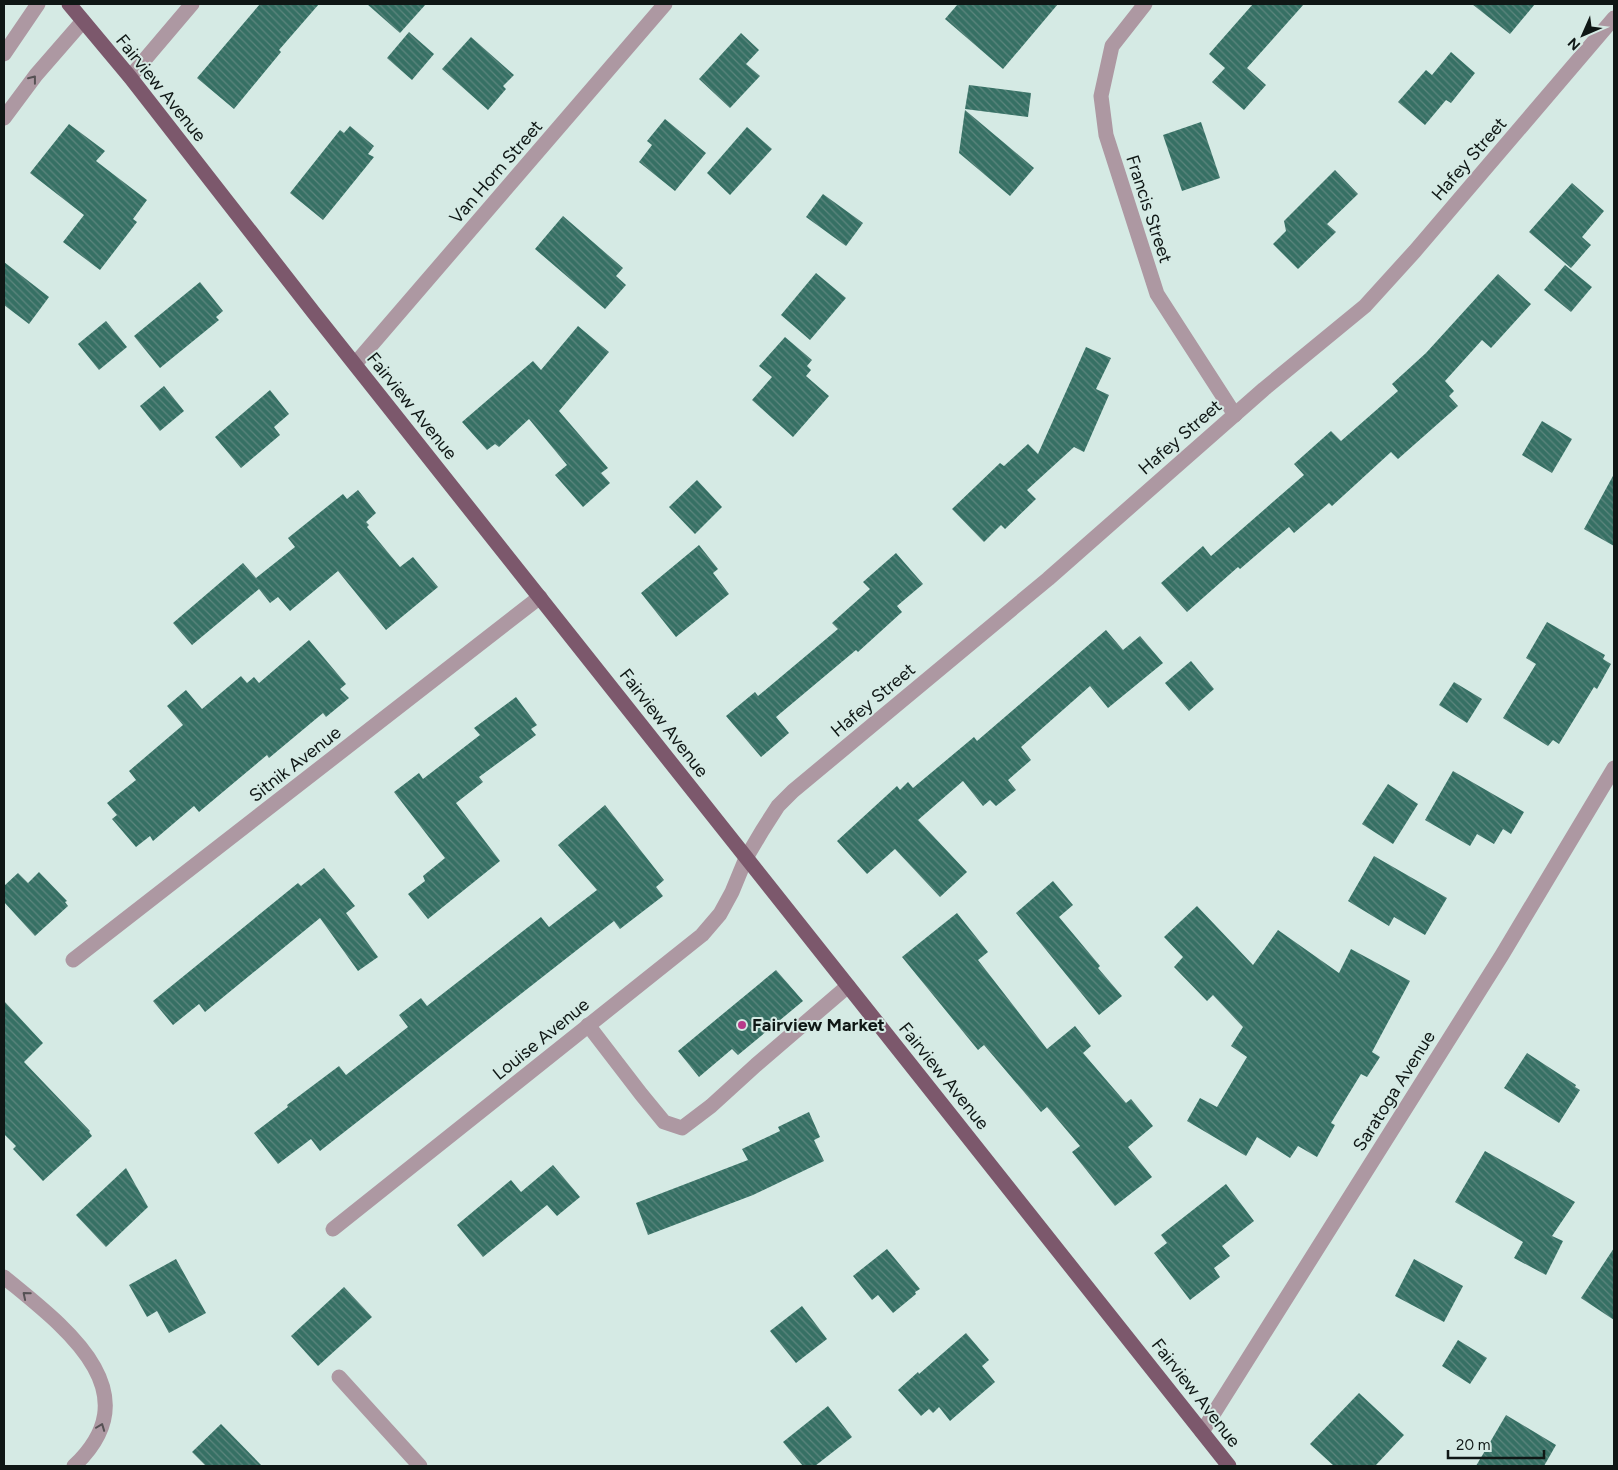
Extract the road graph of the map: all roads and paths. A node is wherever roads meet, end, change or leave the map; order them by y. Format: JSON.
{"nodes":[{"id":1,"x":38,"y":4,"type":"edge"},
{"id":2,"x":69,"y":4,"type":"edge"},
{"id":3,"x":192,"y":4,"type":"edge"},
{"id":4,"x":665,"y":4,"type":"edge"},
{"id":5,"x":1145,"y":4,"type":"edge"},
{"id":6,"x":1614,"y":18,"type":"edge"},
{"id":7,"x":84,"y":21,"type":"junction"},
{"id":8,"x":4,"y":54,"type":"edge"},
{"id":9,"x":130,"y":77,"type":"junction"},
{"id":10,"x":4,"y":118,"type":"edge"},
{"id":11,"x":355,"y":364,"type":"junction"},
{"id":12,"x":1234,"y":414,"type":"junction"},
{"id":13,"x":540,"y":597,"type":"junction"},
{"id":14,"x":1614,"y":768,"type":"edge"},
{"id":15,"x":746,"y":858,"type":"junction"},
{"id":16,"x":74,"y":960,"type":"dead end"},
{"id":17,"x":848,"y":986,"type":"junction"},
{"id":18,"x":588,"y":1024,"type":"junction"},
{"id":19,"x":333,"y":1229,"type":"dead end"},
{"id":20,"x":4,"y":1277,"type":"edge"},
{"id":21,"x":339,"y":1377,"type":"dead end"},
{"id":22,"x":1202,"y":1432,"type":"junction"},
{"id":23,"x":74,"y":1466,"type":"edge"},
{"id":24,"x":420,"y":1466,"type":"edge"},
{"id":25,"x":1229,"y":1466,"type":"edge"}],
"edges":[{"from":1,"to":8,"type":"street"},
{"from":2,"to":7,"type":"main road","name":"Fairview Avenue"},
{"from":3,"to":9,"type":"street"},
{"from":4,"to":11,"type":"street","name":"Van Horn Street"},
{"from":5,"to":12,"type":"street","name":"Francis Street"},
{"from":6,"to":12,"type":"street","name":"Hafey Street"},
{"from":7,"to":9,"type":"main road","name":"Fairview Avenue"},
{"from":10,"to":7,"type":"street","one_way":true},
{"from":9,"to":11,"type":"main road","name":"Fairview Avenue"},
{"from":11,"to":13,"type":"main road","name":"Fairview Avenue"},
{"from":12,"to":15,"type":"street","name":"Hafey Street"},
{"from":13,"to":15,"type":"main road","name":"Fairview Avenue"},
{"from":13,"to":16,"type":"street","name":"Sitnik Avenue"},
{"from":14,"to":22,"type":"street","name":"Saratoga Avenue"},
{"from":15,"to":17,"type":"main road","name":"Fairview Avenue"},
{"from":15,"to":18,"type":"street","name":"Louise Avenue"},
{"from":17,"to":18,"type":"street"},
{"from":17,"to":22,"type":"main road","name":"Fairview Avenue"},
{"from":18,"to":19,"type":"street","name":"Louise Avenue"},
{"from":23,"to":20,"type":"street","one_way":true},
{"from":21,"to":24,"type":"street"},
{"from":22,"to":25,"type":"main road","name":"Fairview Avenue"}]}
